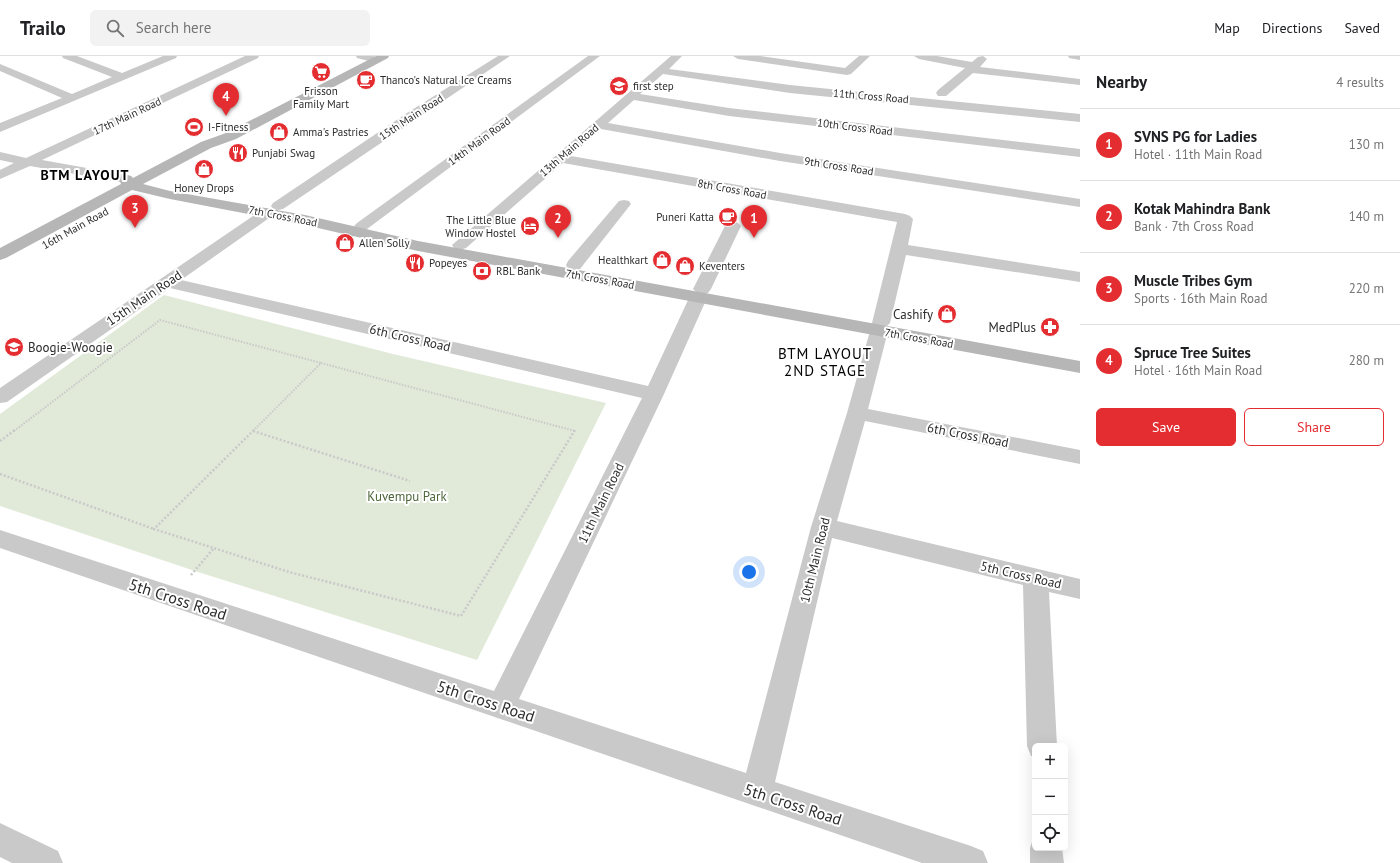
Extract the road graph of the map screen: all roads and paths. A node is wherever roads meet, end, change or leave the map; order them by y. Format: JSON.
{"nodes":[{"id":1,"x":67,"y":56,"type":"edge"},
{"id":2,"x":172,"y":56,"type":"edge"},
{"id":3,"x":254,"y":56,"type":"edge"},
{"id":4,"x":361,"y":56,"type":"edge"},
{"id":5,"x":505,"y":56,"type":"edge"},
{"id":6,"x":595,"y":56,"type":"edge"},
{"id":7,"x":677,"y":56,"type":"edge"},
{"id":8,"x":745,"y":56,"type":"edge"},
{"id":9,"x":865,"y":56,"type":"edge"},
{"id":10,"x":919,"y":56,"type":"edge"},
{"id":11,"x":985,"y":56,"type":"edge"},
{"id":12,"x":1073,"y":56,"type":"edge"},
{"id":13,"x":1080,"y":57,"type":"edge"},
{"id":14,"x":380,"y":58,"type":"edge"},
{"id":15,"x":0,"y":67,"type":"edge"},
{"id":16,"x":973,"y":68,"type":"junction"},
{"id":17,"x":662,"y":71,"type":"junction"},
{"id":18,"x":122,"y":77,"type":"junction"},
{"id":19,"x":1080,"y":82,"type":"edge"},
{"id":20,"x":942,"y":93,"type":"dead end"},
{"id":21,"x":631,"y":96,"type":"junction"},
{"id":22,"x":72,"y":98,"type":"junction"},
{"id":23,"x":0,"y":113,"type":"edge"},
{"id":24,"x":1080,"y":118,"type":"edge"},
{"id":25,"x":16,"y":120,"type":"junction"},
{"id":26,"x":598,"y":125,"type":"junction"},
{"id":27,"x":0,"y":128,"type":"edge"},
{"id":28,"x":1080,"y":154,"type":"edge"},
{"id":29,"x":0,"y":156,"type":"edge"},
{"id":30,"x":560,"y":158,"type":"junction"},
{"id":31,"x":28,"y":162,"type":"junction"},
{"id":32,"x":0,"y":175,"type":"edge"},
{"id":33,"x":139,"y":183,"type":"junction"},
{"id":34,"x":1080,"y":203,"type":"edge"},
{"id":35,"x":624,"y":204,"type":"dead end"},
{"id":36,"x":273,"y":210,"type":"junction"},
{"id":37,"x":905,"y":219,"type":"joint"},
{"id":38,"x":362,"y":226,"type":"junction"},
{"id":39,"x":733,"y":226,"type":"dead end"},
{"id":40,"x":460,"y":245,"type":"junction"},
{"id":41,"x":899,"y":249,"type":"junction"},
{"id":42,"x":0,"y":255,"type":"edge"},
{"id":43,"x":574,"y":265,"type":"junction"},
{"id":44,"x":0,"y":269,"type":"edge"},
{"id":45,"x":1080,"y":277,"type":"edge"},
{"id":46,"x":167,"y":282,"type":"junction"},
{"id":47,"x":700,"y":293,"type":"junction"},
{"id":48,"x":880,"y":327,"type":"junction"},
{"id":49,"x":1080,"y":356,"type":"edge"},
{"id":50,"x":321,"y":363,"type":"junction"},
{"id":51,"x":1080,"y":367,"type":"edge"},
{"id":52,"x":654,"y":394,"type":"junction"},
{"id":53,"x":0,"y":397,"type":"edge"},
{"id":54,"x":857,"y":413,"type":"junction"},
{"id":55,"x":253,"y":431,"type":"junction"},
{"id":56,"x":0,"y":441,"type":"edge"},
{"id":57,"x":1080,"y":458,"type":"edge"},
{"id":58,"x":0,"y":474,"type":"edge"},
{"id":59,"x":410,"y":482,"type":"dead end"},
{"id":60,"x":822,"y":527,"type":"junction"},
{"id":61,"x":154,"y":529,"type":"junction"},
{"id":62,"x":0,"y":539,"type":"edge"},
{"id":63,"x":214,"y":548,"type":"junction"},
{"id":64,"x":1036,"y":579,"type":"junction"},
{"id":65,"x":1080,"y":589,"type":"edge"},
{"id":66,"x":173,"y":597,"type":"junction"},
{"id":67,"x":501,"y":707,"type":"junction"},
{"id":68,"x":1042,"y":743,"type":"edge"},
{"id":69,"x":756,"y":792,"type":"junction"},
{"id":70,"x":0,"y":839,"type":"edge"},
{"id":71,"x":1046,"y":851,"type":"edge"},
{"id":72,"x":46,"y":863,"type":"edge"},
{"id":73,"x":971,"y":863,"type":"edge"},
{"id":74,"x":1047,"y":863,"type":"edge"}],
"edges":[{"from":1,"to":18,"type":"street"},
{"from":2,"to":18,"type":"street"},
{"from":3,"to":31,"type":"street","name":"17th Main Road"},
{"from":4,"to":14,"type":"street"},
{"from":5,"to":36,"type":"street","name":"15th Main Road"},
{"from":6,"to":38,"type":"street","name":"14th Main Road"},
{"from":7,"to":17,"type":"street","name":"13th Main Road"},
{"from":8,"to":9,"type":"street"},
{"from":10,"to":16,"type":"street"},
{"from":11,"to":16,"type":"street"},
{"from":12,"to":13,"type":"street"},
{"from":14,"to":33,"type":"street","name":"16th Main Road"},
{"from":15,"to":22,"type":"street"},
{"from":16,"to":19,"type":"street"},
{"from":16,"to":20,"type":"street"},
{"from":17,"to":21,"type":"street","name":"13th Main Road"},
{"from":17,"to":24,"type":"street","name":"11th Cross Road"},
{"from":18,"to":22,"type":"street"},
{"from":21,"to":26,"type":"street","name":"13th Main Road"},
{"from":21,"to":28,"type":"street","name":"10th Cross Road"},
{"from":22,"to":25,"type":"street"},
{"from":23,"to":25,"type":"street"},
{"from":25,"to":27,"type":"street"},
{"from":26,"to":30,"type":"street","name":"13th Main Road"},
{"from":26,"to":34,"type":"street","name":"9th Cross Road"},
{"from":29,"to":31,"type":"street","name":"7th Cross Road"},
{"from":30,"to":37,"type":"street","name":"8th Cross Road"},
{"from":30,"to":40,"type":"street","name":"13th Main Road"},
{"from":31,"to":32,"type":"street","name":"17th Main Road"},
{"from":31,"to":33,"type":"street","name":"7th Cross Road"},
{"from":33,"to":36,"type":"street","name":"7th Cross Road"},
{"from":33,"to":42,"type":"street","name":"16th Main Road"},
{"from":33,"to":44,"type":"street","name":"16th Main Road"},
{"from":35,"to":43,"type":"street"},
{"from":36,"to":38,"type":"street","name":"7th Cross Road"},
{"from":36,"to":46,"type":"street","name":"15th Main Road"},
{"from":36,"to":47,"type":"street","name":"7th Cross Road"},
{"from":37,"to":41,"type":"street","name":"10th Main Road"},
{"from":38,"to":40,"type":"street","name":"7th Cross Road"},
{"from":39,"to":47,"type":"street","name":"11th Main Road"},
{"from":40,"to":43,"type":"street","name":"7th Cross Road"},
{"from":41,"to":45,"type":"street"},
{"from":41,"to":48,"type":"street","name":"10th Main Road"},
{"from":43,"to":47,"type":"street","name":"7th Cross Road"},
{"from":46,"to":52,"type":"street","name":"6th Cross Road"},
{"from":46,"to":53,"type":"street","name":"15th Main Road"},
{"from":47,"to":48,"type":"street","name":"7th Cross Road"},
{"from":47,"to":52,"type":"street","name":"11th Main Road"},
{"from":48,"to":49,"type":"street","name":"7th Cross Road"},
{"from":48,"to":51,"type":"street","name":"7th Cross Road"},
{"from":48,"to":54,"type":"street","name":"10th Main Road"},
{"from":50,"to":55,"type":"path"},
{"from":50,"to":56,"type":"path"},
{"from":50,"to":63,"type":"path"},
{"from":52,"to":67,"type":"street","name":"11th Main Road"},
{"from":54,"to":57,"type":"street","name":"6th Cross Road"},
{"from":54,"to":60,"type":"street","name":"10th Main Road"},
{"from":55,"to":59,"type":"path"},
{"from":55,"to":61,"type":"path"},
{"from":58,"to":61,"type":"path"},
{"from":60,"to":64,"type":"street","name":"5th Cross Road"},
{"from":60,"to":69,"type":"street","name":"10th Main Road"},
{"from":61,"to":63,"type":"path"},
{"from":62,"to":66,"type":"street","name":"5th Cross Road"},
{"from":63,"to":66,"type":"path"},
{"from":64,"to":65,"type":"street","name":"5th Cross Road"},
{"from":64,"to":68,"type":"street"},
{"from":66,"to":67,"type":"street","name":"5th Cross Road"},
{"from":67,"to":69,"type":"street","name":"5th Cross Road"},
{"from":69,"to":73,"type":"street","name":"5th Cross Road"},
{"from":70,"to":72,"type":"street"},
{"from":71,"to":74,"type":"street"}]}
